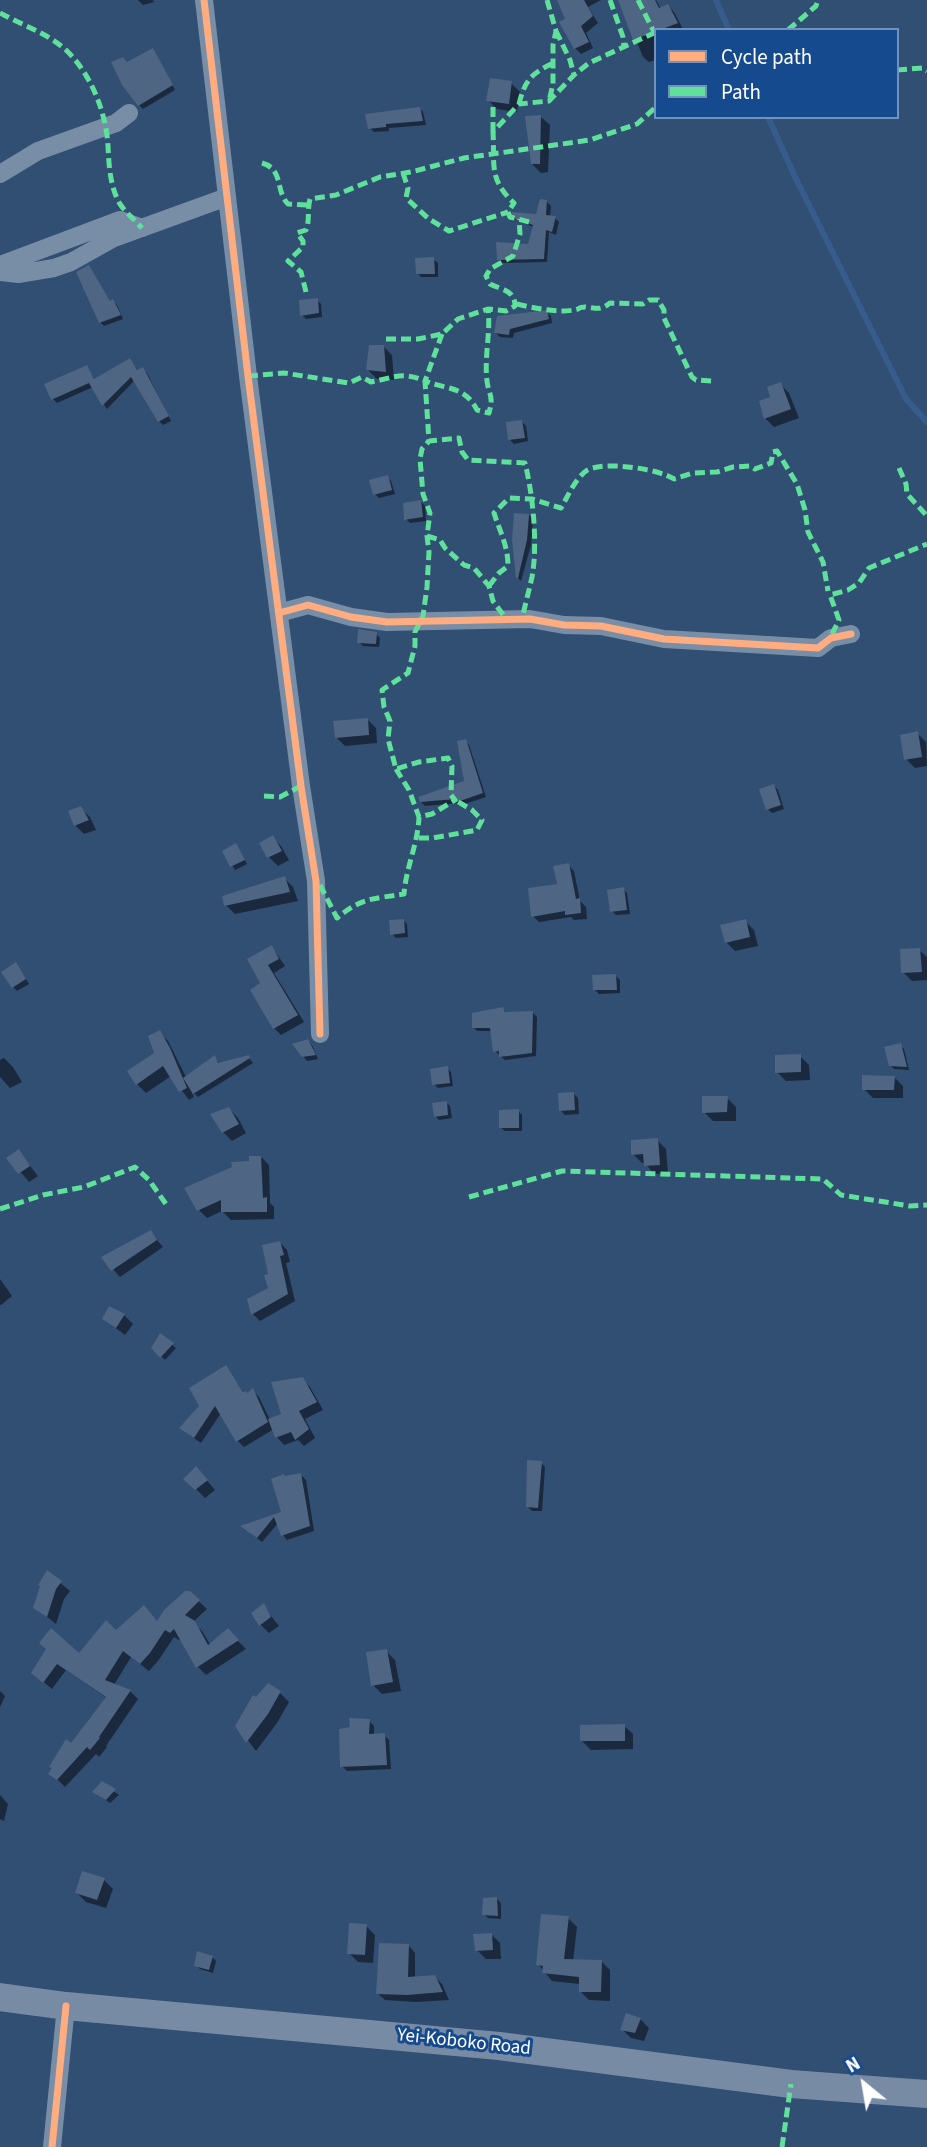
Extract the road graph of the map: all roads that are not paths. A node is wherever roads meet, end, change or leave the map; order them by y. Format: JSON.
{"nodes":[{"id":1,"x":204,"y":0,"type":"edge"},
{"id":2,"x":129,"y":113,"type":"dead end"},
{"id":3,"x":0,"y":174,"type":"edge"},
{"id":4,"x":227,"y":197,"type":"junction"},
{"id":5,"x":142,"y":228,"type":"junction"},
{"id":6,"x":0,"y":265,"type":"edge"},
{"id":7,"x":0,"y":272,"type":"edge"},
{"id":8,"x":279,"y":613,"type":"junction"},
{"id":9,"x":851,"y":634,"type":"dead end"},
{"id":10,"x":320,"y":1034,"type":"dead end"},
{"id":11,"x":0,"y":1997,"type":"edge"},
{"id":12,"x":66,"y":2006,"type":"junction"},
{"id":13,"x":927,"y":2094,"type":"edge"},
{"id":14,"x":52,"y":2147,"type":"edge"}],
"edges":[{"from":1,"to":4,"type":"street"},
{"from":2,"to":3,"type":"street"},
{"from":4,"to":5,"type":"street"},
{"from":4,"to":8,"type":"street"},
{"from":5,"to":6,"type":"street"},
{"from":5,"to":7,"type":"street"},
{"from":8,"to":9,"type":"street"},
{"from":8,"to":10,"type":"street"},
{"from":11,"to":12,"type":"main road","name":"Yei-Koboko Road"},
{"from":12,"to":13,"type":"main road","name":"Yei-Koboko Road"},
{"from":12,"to":14,"type":"street"}]}
